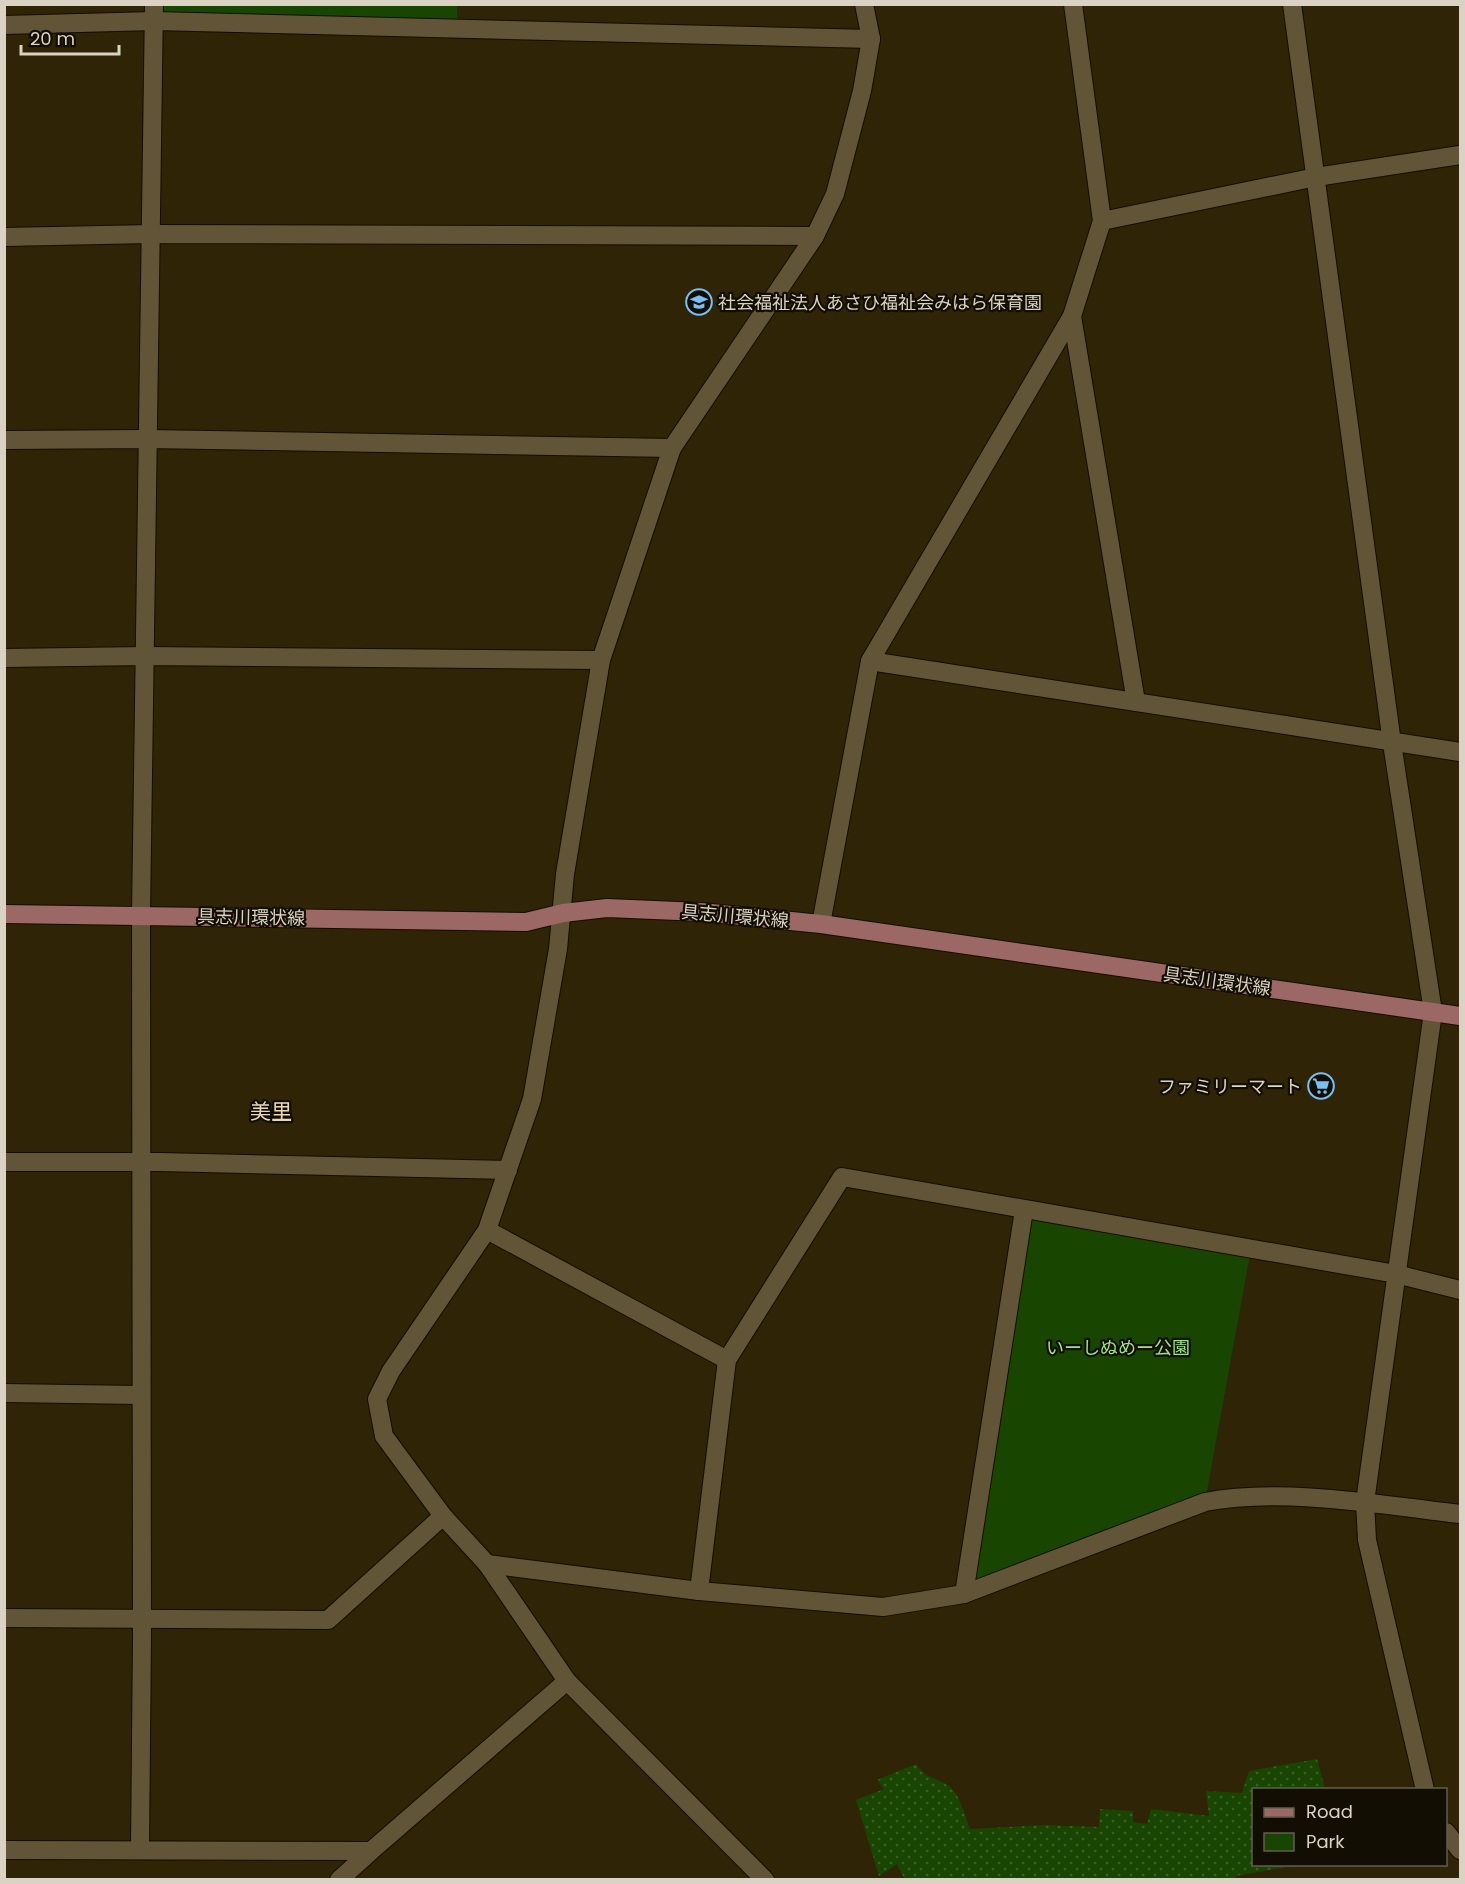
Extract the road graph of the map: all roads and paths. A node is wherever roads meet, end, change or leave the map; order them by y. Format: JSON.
{"nodes":[{"id":1,"x":864,"y":4,"type":"edge"},
{"id":2,"x":1073,"y":4,"type":"edge"},
{"id":3,"x":1292,"y":4,"type":"edge"},
{"id":4,"x":154,"y":13,"type":"edge"},
{"id":5,"x":4,"y":25,"type":"edge"},
{"id":6,"x":871,"y":39,"type":"junction"},
{"id":7,"x":1461,"y":155,"type":"edge"},
{"id":8,"x":1316,"y":177,"type":"junction"},
{"id":9,"x":1102,"y":221,"type":"junction"},
{"id":10,"x":151,"y":234,"type":"junction"},
{"id":11,"x":815,"y":236,"type":"junction"},
{"id":12,"x":4,"y":237,"type":"edge"},
{"id":13,"x":1072,"y":315,"type":"junction"},
{"id":14,"x":148,"y":439,"type":"junction"},
{"id":15,"x":4,"y":440,"type":"edge"},
{"id":16,"x":672,"y":448,"type":"junction"},
{"id":17,"x":145,"y":656,"type":"junction"},
{"id":18,"x":4,"y":658,"type":"edge"},
{"id":19,"x":601,"y":660,"type":"junction"},
{"id":20,"x":870,"y":661,"type":"junction"},
{"id":21,"x":1136,"y":702,"type":"junction"},
{"id":22,"x":1392,"y":743,"type":"junction"},
{"id":23,"x":1461,"y":752,"type":"edge"},
{"id":24,"x":563,"y":913,"type":"junction"},
{"id":25,"x":4,"y":914,"type":"edge"},
{"id":26,"x":141,"y":915,"type":"junction"},
{"id":27,"x":821,"y":924,"type":"junction"},
{"id":28,"x":1433,"y":1012,"type":"junction"},
{"id":29,"x":1461,"y":1016,"type":"edge"},
{"id":30,"x":4,"y":1162,"type":"edge"},
{"id":31,"x":142,"y":1162,"type":"junction"},
{"id":32,"x":507,"y":1170,"type":"junction"},
{"id":33,"x":1024,"y":1210,"type":"junction"},
{"id":34,"x":487,"y":1230,"type":"junction"},
{"id":35,"x":1396,"y":1274,"type":"junction"},
{"id":36,"x":1461,"y":1290,"type":"edge"},
{"id":37,"x":727,"y":1360,"type":"junction"},
{"id":38,"x":4,"y":1393,"type":"edge"},
{"id":39,"x":140,"y":1395,"type":"junction"},
{"id":40,"x":1365,"y":1502,"type":"junction"},
{"id":41,"x":1461,"y":1514,"type":"edge"},
{"id":42,"x":443,"y":1516,"type":"junction"},
{"id":43,"x":487,"y":1564,"type":"junction"},
{"id":44,"x":699,"y":1591,"type":"junction"},
{"id":45,"x":964,"y":1594,"type":"junction"},
{"id":46,"x":4,"y":1618,"type":"edge"},
{"id":47,"x":142,"y":1619,"type":"junction"},
{"id":48,"x":567,"y":1681,"type":"junction"},
{"id":49,"x":1425,"y":1788,"type":"edge"},
{"id":50,"x":1447,"y":1833,"type":"edge"},
{"id":51,"x":140,"y":1849,"type":"junction"},
{"id":52,"x":4,"y":1850,"type":"edge"},
{"id":53,"x":1461,"y":1850,"type":"edge"},
{"id":54,"x":371,"y":1851,"type":"junction"},
{"id":55,"x":339,"y":1880,"type":"edge"},
{"id":56,"x":765,"y":1880,"type":"edge"}],
"edges":[{"from":1,"to":6,"type":"street"},
{"from":2,"to":9,"type":"street"},
{"from":3,"to":8,"type":"street"},
{"from":4,"to":5,"type":"street"},
{"from":4,"to":6,"type":"street"},
{"from":4,"to":10,"type":"street"},
{"from":6,"to":11,"type":"street"},
{"from":7,"to":8,"type":"street"},
{"from":8,"to":9,"type":"street"},
{"from":8,"to":22,"type":"street"},
{"from":9,"to":13,"type":"street"},
{"from":10,"to":11,"type":"street"},
{"from":10,"to":12,"type":"street"},
{"from":10,"to":14,"type":"street"},
{"from":11,"to":16,"type":"street"},
{"from":13,"to":20,"type":"street"},
{"from":13,"to":21,"type":"street"},
{"from":14,"to":15,"type":"street"},
{"from":14,"to":16,"type":"street"},
{"from":14,"to":17,"type":"street"},
{"from":16,"to":19,"type":"street"},
{"from":17,"to":18,"type":"street"},
{"from":17,"to":19,"type":"street"},
{"from":17,"to":26,"type":"street"},
{"from":19,"to":24,"type":"street"},
{"from":20,"to":21,"type":"street"},
{"from":20,"to":27,"type":"street"},
{"from":21,"to":22,"type":"street"},
{"from":22,"to":23,"type":"street"},
{"from":22,"to":28,"type":"street"},
{"from":24,"to":26,"type":"main road","name":"具志川環状線"},
{"from":24,"to":27,"type":"main road","name":"具志川環状線"},
{"from":24,"to":32,"type":"street"},
{"from":25,"to":26,"type":"main road","name":"具志川環状線"},
{"from":26,"to":31,"type":"street"},
{"from":27,"to":28,"type":"main road","name":"具志川環状線"},
{"from":28,"to":29,"type":"main road","name":"具志川環状線"},
{"from":28,"to":35,"type":"street"},
{"from":30,"to":31,"type":"street"},
{"from":31,"to":32,"type":"street"},
{"from":31,"to":39,"type":"street"},
{"from":32,"to":34,"type":"street"},
{"from":33,"to":35,"type":"street"},
{"from":33,"to":37,"type":"street"},
{"from":33,"to":45,"type":"street"},
{"from":34,"to":37,"type":"street"},
{"from":34,"to":42,"type":"street"},
{"from":35,"to":36,"type":"street"},
{"from":35,"to":40,"type":"street"},
{"from":37,"to":44,"type":"street"},
{"from":38,"to":39,"type":"street"},
{"from":39,"to":47,"type":"street"},
{"from":40,"to":41,"type":"street"},
{"from":40,"to":45,"type":"street"},
{"from":40,"to":49,"type":"street"},
{"from":42,"to":43,"type":"street"},
{"from":42,"to":47,"type":"street"},
{"from":43,"to":44,"type":"street"},
{"from":43,"to":48,"type":"street"},
{"from":44,"to":45,"type":"street"},
{"from":46,"to":47,"type":"street"},
{"from":47,"to":51,"type":"street"},
{"from":48,"to":54,"type":"street"},
{"from":48,"to":56,"type":"street"},
{"from":50,"to":53,"type":"street"},
{"from":51,"to":52,"type":"street"},
{"from":51,"to":54,"type":"street"},
{"from":54,"to":55,"type":"street"}]}
